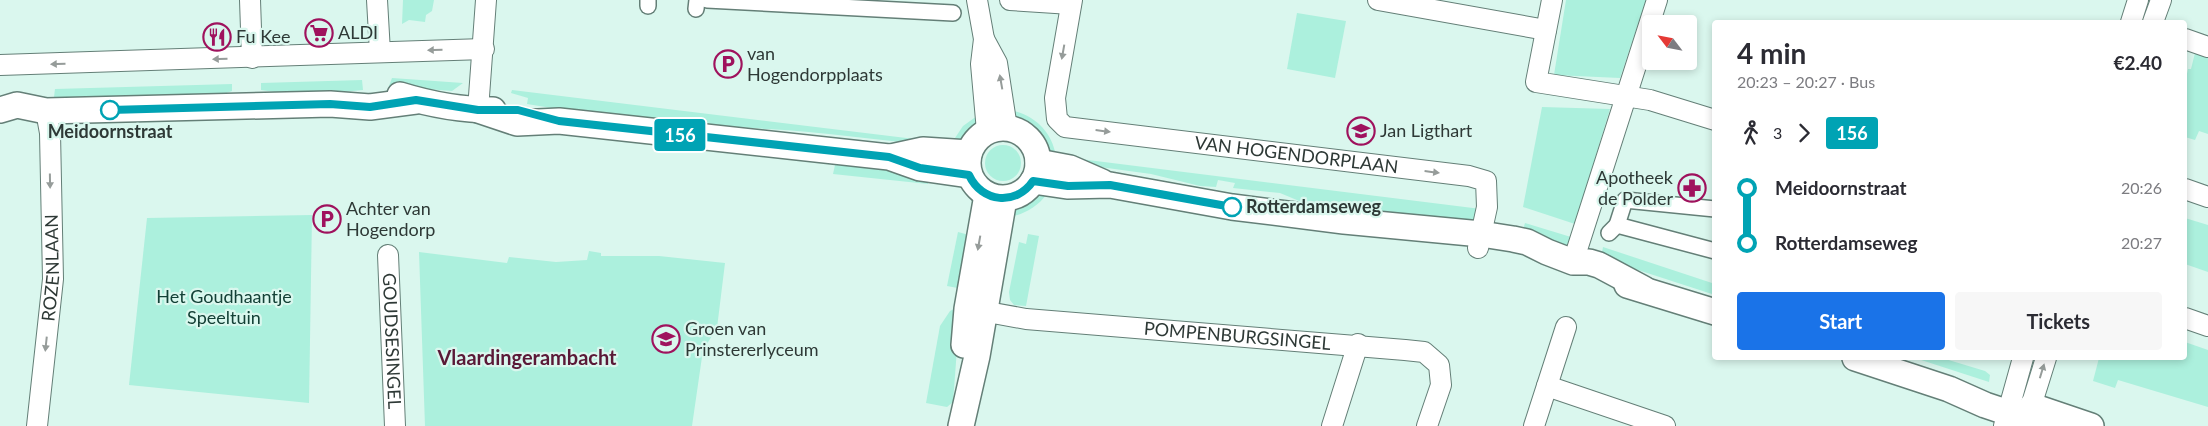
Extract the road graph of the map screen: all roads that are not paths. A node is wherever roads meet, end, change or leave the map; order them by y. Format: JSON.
{"nodes":[{"id":1,"x":250,"y":0,"type":"edge"},
{"id":2,"x":377,"y":0,"type":"edge"},
{"id":3,"x":486,"y":0,"type":"edge"},
{"id":4,"x":716,"y":0,"type":"edge"},
{"id":5,"x":977,"y":0,"type":"edge"},
{"id":6,"x":1010,"y":0,"type":"edge"},
{"id":7,"x":1378,"y":0,"type":"edge"},
{"id":8,"x":1552,"y":0,"type":"edge"},
{"id":9,"x":1656,"y":0,"type":"edge"},
{"id":10,"x":2138,"y":0,"type":"edge"},
{"id":11,"x":2161,"y":0,"type":"edge"},
{"id":12,"x":704,"y":2,"type":"edge"},
{"id":13,"x":1072,"y":2,"type":"edge"},
{"id":14,"x":953,"y":13,"type":"dead end"},
{"id":15,"x":2133,"y":20,"type":"edge"},
{"id":16,"x":2155,"y":20,"type":"edge"},
{"id":17,"x":1546,"y":30,"type":"junction"},
{"id":18,"x":2187,"y":40,"type":"edge"},
{"id":19,"x":2208,"y":47,"type":"edge"},
{"id":20,"x":484,"y":50,"type":"junction"},
{"id":21,"x":380,"y":52,"type":"junction"},
{"id":22,"x":252,"y":58,"type":"junction"},
{"id":23,"x":0,"y":65,"type":"edge"},
{"id":24,"x":1628,"y":95,"type":"junction"},
{"id":25,"x":478,"y":110,"type":"junction"},
{"id":26,"x":0,"y":111,"type":"edge"},
{"id":27,"x":1712,"y":119,"type":"edge"},
{"id":28,"x":48,"y":122,"type":"junction"},
{"id":29,"x":997,"y":129,"type":"junction"},
{"id":30,"x":969,"y":164,"type":"junction"},
{"id":31,"x":1036,"y":172,"type":"junction"},
{"id":32,"x":2187,"y":190,"type":"edge"},
{"id":33,"x":995,"y":197,"type":"junction"},
{"id":34,"x":2208,"y":197,"type":"edge"},
{"id":35,"x":1712,"y":209,"type":"edge"},
{"id":36,"x":1479,"y":241,"type":"junction"},
{"id":37,"x":1712,"y":250,"type":"edge"},
{"id":38,"x":388,"y":255,"type":"dead end"},
{"id":39,"x":1573,"y":262,"type":"junction"},
{"id":40,"x":976,"y":310,"type":"junction"},
{"id":41,"x":1712,"y":311,"type":"edge"},
{"id":42,"x":2187,"y":319,"type":"edge"},
{"id":43,"x":2208,"y":326,"type":"edge"},
{"id":44,"x":1566,"y":327,"type":"dead end"},
{"id":45,"x":1358,"y":344,"type":"junction"},
{"id":46,"x":1862,"y":360,"type":"edge"},
{"id":47,"x":2024,"y":360,"type":"edge"},
{"id":48,"x":2045,"y":360,"type":"edge"},
{"id":49,"x":1547,"y":386,"type":"junction"},
{"id":50,"x":2022,"y":416,"type":"edge"},
{"id":51,"x":962,"y":422,"type":"edge"},
{"id":52,"x":37,"y":426,"type":"edge"},
{"id":53,"x":395,"y":426,"type":"edge"},
{"id":54,"x":1332,"y":426,"type":"edge"},
{"id":55,"x":1427,"y":426,"type":"edge"},
{"id":56,"x":1534,"y":426,"type":"edge"},
{"id":57,"x":1666,"y":426,"type":"edge"},
{"id":58,"x":2090,"y":426,"type":"edge"}],
"edges":[{"from":1,"to":22,"type":"street"},
{"from":2,"to":21,"type":"street"},
{"from":3,"to":20,"type":"street"},
{"from":4,"to":12,"type":"street"},
{"from":4,"to":14,"type":"street"},
{"from":5,"to":29,"type":"street"},
{"from":6,"to":13,"type":"street"},
{"from":7,"to":17,"type":"street"},
{"from":8,"to":17,"type":"street"},
{"from":9,"to":24,"type":"street"},
{"from":10,"to":15,"type":"street"},
{"from":11,"to":16,"type":"street"},
{"from":13,"to":36,"type":"street","name":"VAN HOGENDORPLAAN","one_way":true},
{"from":17,"to":24,"type":"street"},
{"from":18,"to":19,"type":"street"},
{"from":20,"to":21,"type":"street","one_way":true},
{"from":20,"to":25,"type":"street"},
{"from":21,"to":22,"type":"street"},
{"from":22,"to":23,"type":"street","one_way":true},
{"from":24,"to":27,"type":"street"},
{"from":24,"to":39,"type":"street"},
{"from":25,"to":28,"type":"street"},
{"from":25,"to":30,"type":"street"},
{"from":26,"to":28,"type":"street"},
{"from":28,"to":52,"type":"street","name":"ROZENLAAN","one_way":true},
{"from":29,"to":30,"type":"street"},
{"from":29,"to":31,"type":"street"},
{"from":30,"to":33,"type":"street"},
{"from":31,"to":33,"type":"street"},
{"from":31,"to":36,"type":"street"},
{"from":32,"to":34,"type":"street"},
{"from":33,"to":40,"type":"street"},
{"from":35,"to":37,"type":"street"},
{"from":36,"to":39,"type":"street"},
{"from":38,"to":53,"type":"street","name":"GOUDSESINGEL"},
{"from":39,"to":41,"type":"street"},
{"from":40,"to":45,"type":"street","name":"POMPENBURGSINGEL"},
{"from":40,"to":51,"type":"street"},
{"from":42,"to":43,"type":"street"},
{"from":44,"to":49,"type":"street"},
{"from":45,"to":54,"type":"street"},
{"from":45,"to":55,"type":"street","name":"POMPENBURGSINGEL"},
{"from":46,"to":50,"type":"street"},
{"from":47,"to":50,"type":"street"},
{"from":50,"to":48,"type":"street","one_way":true},
{"from":49,"to":56,"type":"street"},
{"from":49,"to":57,"type":"street"},
{"from":50,"to":58,"type":"street"}]}
